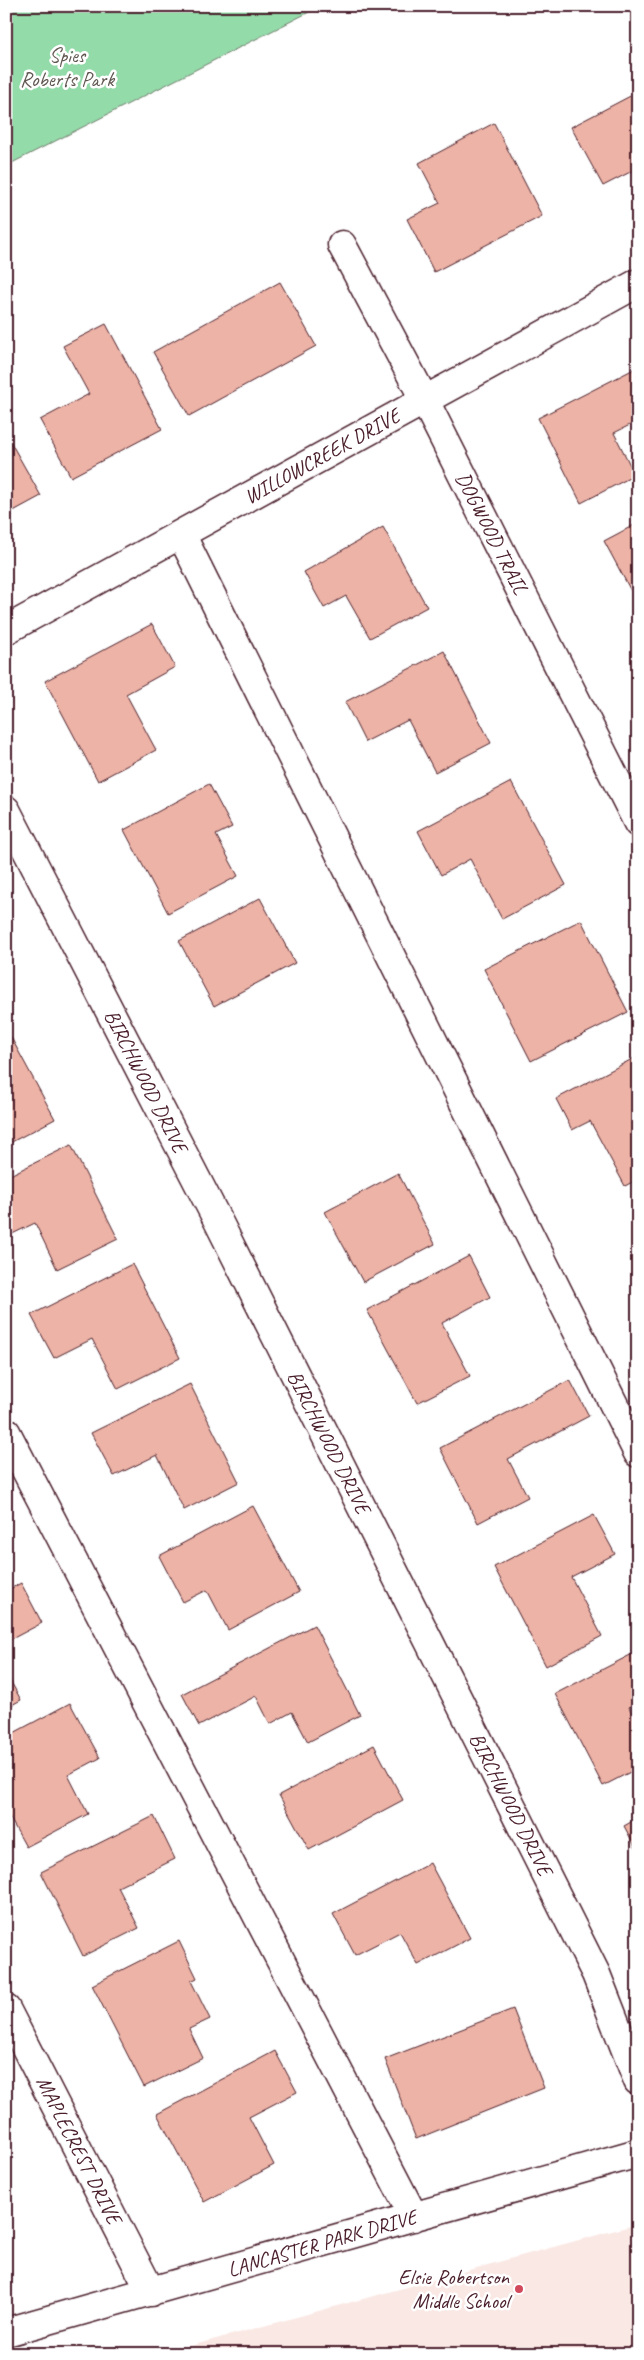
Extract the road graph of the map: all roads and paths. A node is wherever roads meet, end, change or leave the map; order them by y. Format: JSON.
{"nodes":[{"id":1,"x":342,"y":245,"type":"dead end"},
{"id":2,"x":638,"y":283,"type":"edge"},
{"id":3,"x":424,"y":400,"type":"junction"},
{"id":4,"x":181,"y":534,"type":"junction"},
{"id":5,"x":6,"y":630,"type":"edge"},
{"id":6,"x":6,"y":810,"type":"edge"},
{"id":7,"x":638,"y":823,"type":"edge"},
{"id":8,"x":6,"y":1432,"type":"edge"},
{"id":9,"x":638,"y":1452,"type":"edge"},
{"id":10,"x":6,"y":2009,"type":"edge"},
{"id":11,"x":638,"y":2081,"type":"edge"},
{"id":12,"x":638,"y":2153,"type":"edge"},
{"id":13,"x":414,"y":2217,"type":"junction"},
{"id":14,"x":151,"y":2292,"type":"junction"},
{"id":15,"x":6,"y":2332,"type":"edge"}],
"edges":[{"from":1,"to":3,"type":"street","name":"DOGWOOD TRAIL"},
{"from":2,"to":3,"type":"street","name":"WILLOWCREEK DRIVE"},
{"from":3,"to":4,"type":"street","name":"WILLOWCREEK DRIVE"},
{"from":3,"to":7,"type":"street","name":"DOGWOOD TRAIL"},
{"from":4,"to":5,"type":"street","name":"WILLOWCREEK DRIVE"},
{"from":4,"to":9,"type":"street"},
{"from":6,"to":11,"type":"street","name":"BIRCHWOOD DRIVE"},
{"from":8,"to":13,"type":"street"},
{"from":10,"to":14,"type":"street","name":"MAPLECREST DRIVE"},
{"from":12,"to":13,"type":"street","name":"LANCASTER PARK DRIVE"},
{"from":13,"to":14,"type":"street","name":"LANCASTER PARK DRIVE"},
{"from":14,"to":15,"type":"street","name":"LANCASTER PARK DRIVE"}]}
